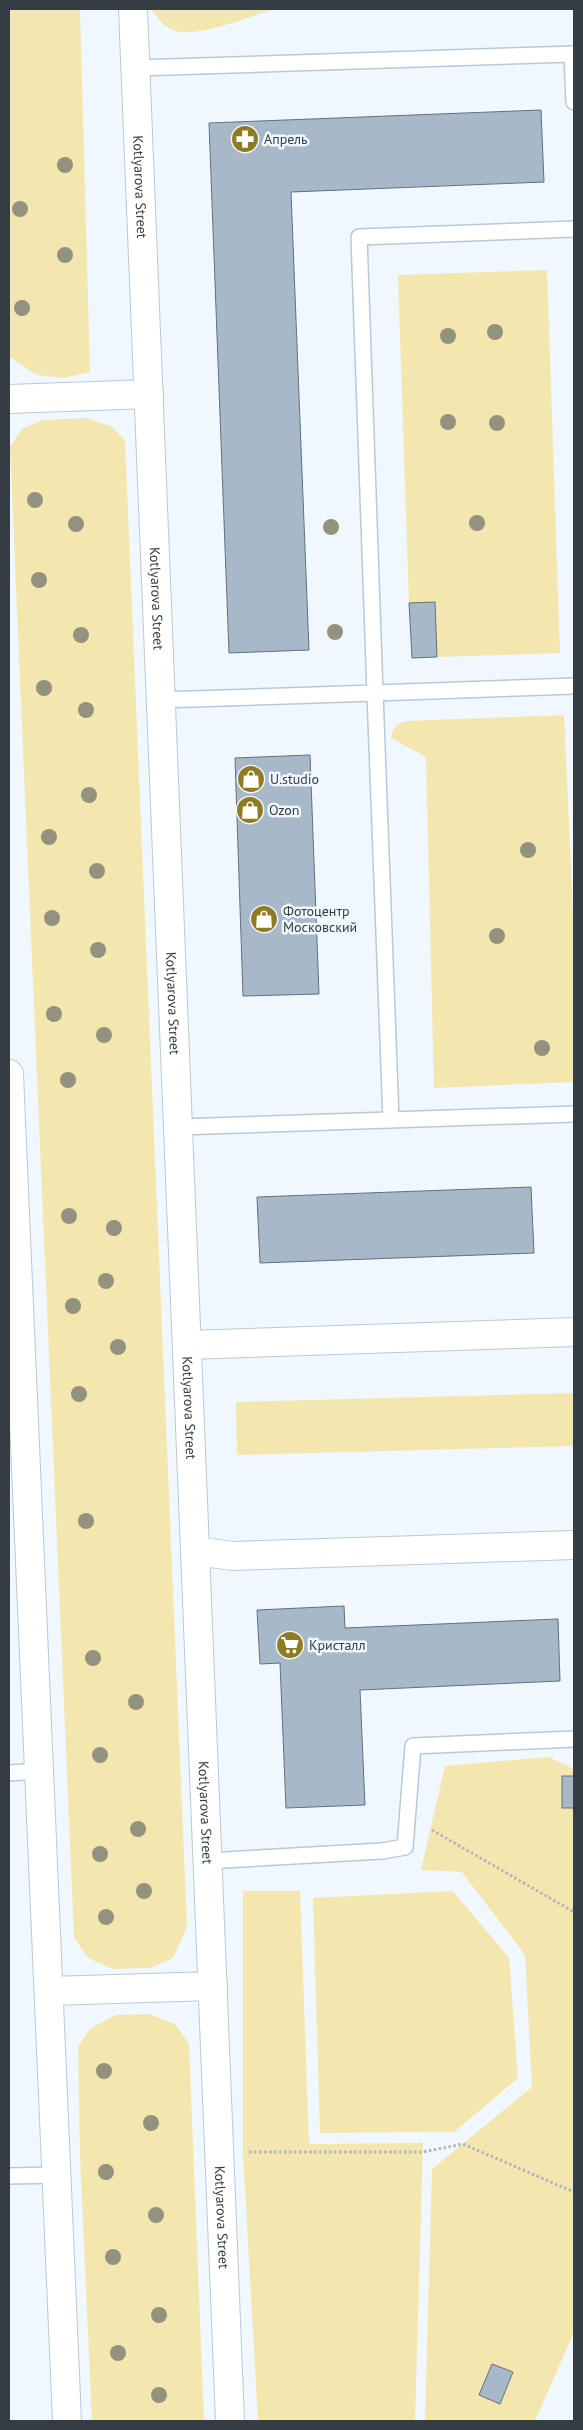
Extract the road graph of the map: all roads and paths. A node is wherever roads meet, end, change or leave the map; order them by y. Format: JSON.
{"nodes":[{"id":1,"x":133,"y":9,"type":"edge"},
{"id":2,"x":573,"y":54,"type":"edge"},
{"id":3,"x":136,"y":68,"type":"junction"},
{"id":4,"x":574,"y":102,"type":"edge"},
{"id":5,"x":574,"y":229,"type":"edge"},
{"id":6,"x":149,"y":394,"type":"junction"},
{"id":7,"x":9,"y":399,"type":"edge"},
{"id":8,"x":574,"y":686,"type":"edge"},
{"id":9,"x":375,"y":693,"type":"junction"},
{"id":10,"x":161,"y":700,"type":"junction"},
{"id":11,"x":9,"y":1074,"type":"edge"},
{"id":12,"x":574,"y":1114,"type":"edge"},
{"id":13,"x":391,"y":1120,"type":"junction"},
{"id":14,"x":178,"y":1127,"type":"junction"},
{"id":15,"x":10,"y":1153,"type":"edge"},
{"id":16,"x":574,"y":1332,"type":"edge"},
{"id":17,"x":187,"y":1345,"type":"junction"},
{"id":18,"x":15,"y":1356,"type":"edge"},
{"id":19,"x":574,"y":1545,"type":"edge"},
{"id":20,"x":195,"y":1550,"type":"junction"},
{"id":21,"x":19,"y":1559,"type":"edge"},
{"id":22,"x":574,"y":1739,"type":"edge"},
{"id":23,"x":39,"y":1771,"type":"junction"},
{"id":24,"x":9,"y":1773,"type":"edge"},
{"id":25,"x":407,"y":1825,"type":"junction"},
{"id":26,"x":208,"y":1861,"type":"junction"},
{"id":27,"x":574,"y":1912,"type":"edge"},
{"id":28,"x":213,"y":1986,"type":"junction"},
{"id":29,"x":48,"y":1991,"type":"junction"},
{"id":30,"x":243,"y":2152,"type":"dead end"},
{"id":31,"x":57,"y":2175,"type":"junction"},
{"id":32,"x":9,"y":2176,"type":"edge"},
{"id":33,"x":574,"y":2192,"type":"edge"},
{"id":34,"x":67,"y":2421,"type":"edge"},
{"id":35,"x":230,"y":2421,"type":"edge"}],
"edges":[{"from":1,"to":3,"type":"street","name":"Kotlyarova Street"},
{"from":2,"to":3,"type":"lane"},
{"from":2,"to":4,"type":"lane"},
{"from":3,"to":6,"type":"street","name":"Kotlyarova Street"},
{"from":5,"to":9,"type":"lane"},
{"from":6,"to":7,"type":"street"},
{"from":6,"to":10,"type":"street","name":"Kotlyarova Street"},
{"from":8,"to":9,"type":"lane"},
{"from":9,"to":10,"type":"lane"},
{"from":9,"to":13,"type":"lane"},
{"from":10,"to":14,"type":"street","name":"Kotlyarova Street"},
{"from":11,"to":15,"type":"street"},
{"from":12,"to":13,"type":"lane"},
{"from":13,"to":14,"type":"lane"},
{"from":14,"to":17,"type":"street","name":"Kotlyarova Street"},
{"from":15,"to":18,"type":"street"},
{"from":16,"to":17,"type":"street"},
{"from":17,"to":20,"type":"street","name":"Kotlyarova Street"},
{"from":18,"to":21,"type":"street"},
{"from":19,"to":20,"type":"street"},
{"from":20,"to":26,"type":"street","name":"Kotlyarova Street"},
{"from":21,"to":23,"type":"street"},
{"from":22,"to":25,"type":"lane"},
{"from":23,"to":24,"type":"lane"},
{"from":23,"to":29,"type":"street"},
{"from":25,"to":26,"type":"lane"},
{"from":25,"to":27,"type":"path"},
{"from":26,"to":28,"type":"street","name":"Kotlyarova Street"},
{"from":28,"to":29,"type":"street"},
{"from":28,"to":35,"type":"street","name":"Kotlyarova Street"},
{"from":29,"to":31,"type":"street"},
{"from":30,"to":33,"type":"path"},
{"from":31,"to":32,"type":"lane"},
{"from":31,"to":34,"type":"street"}]}
